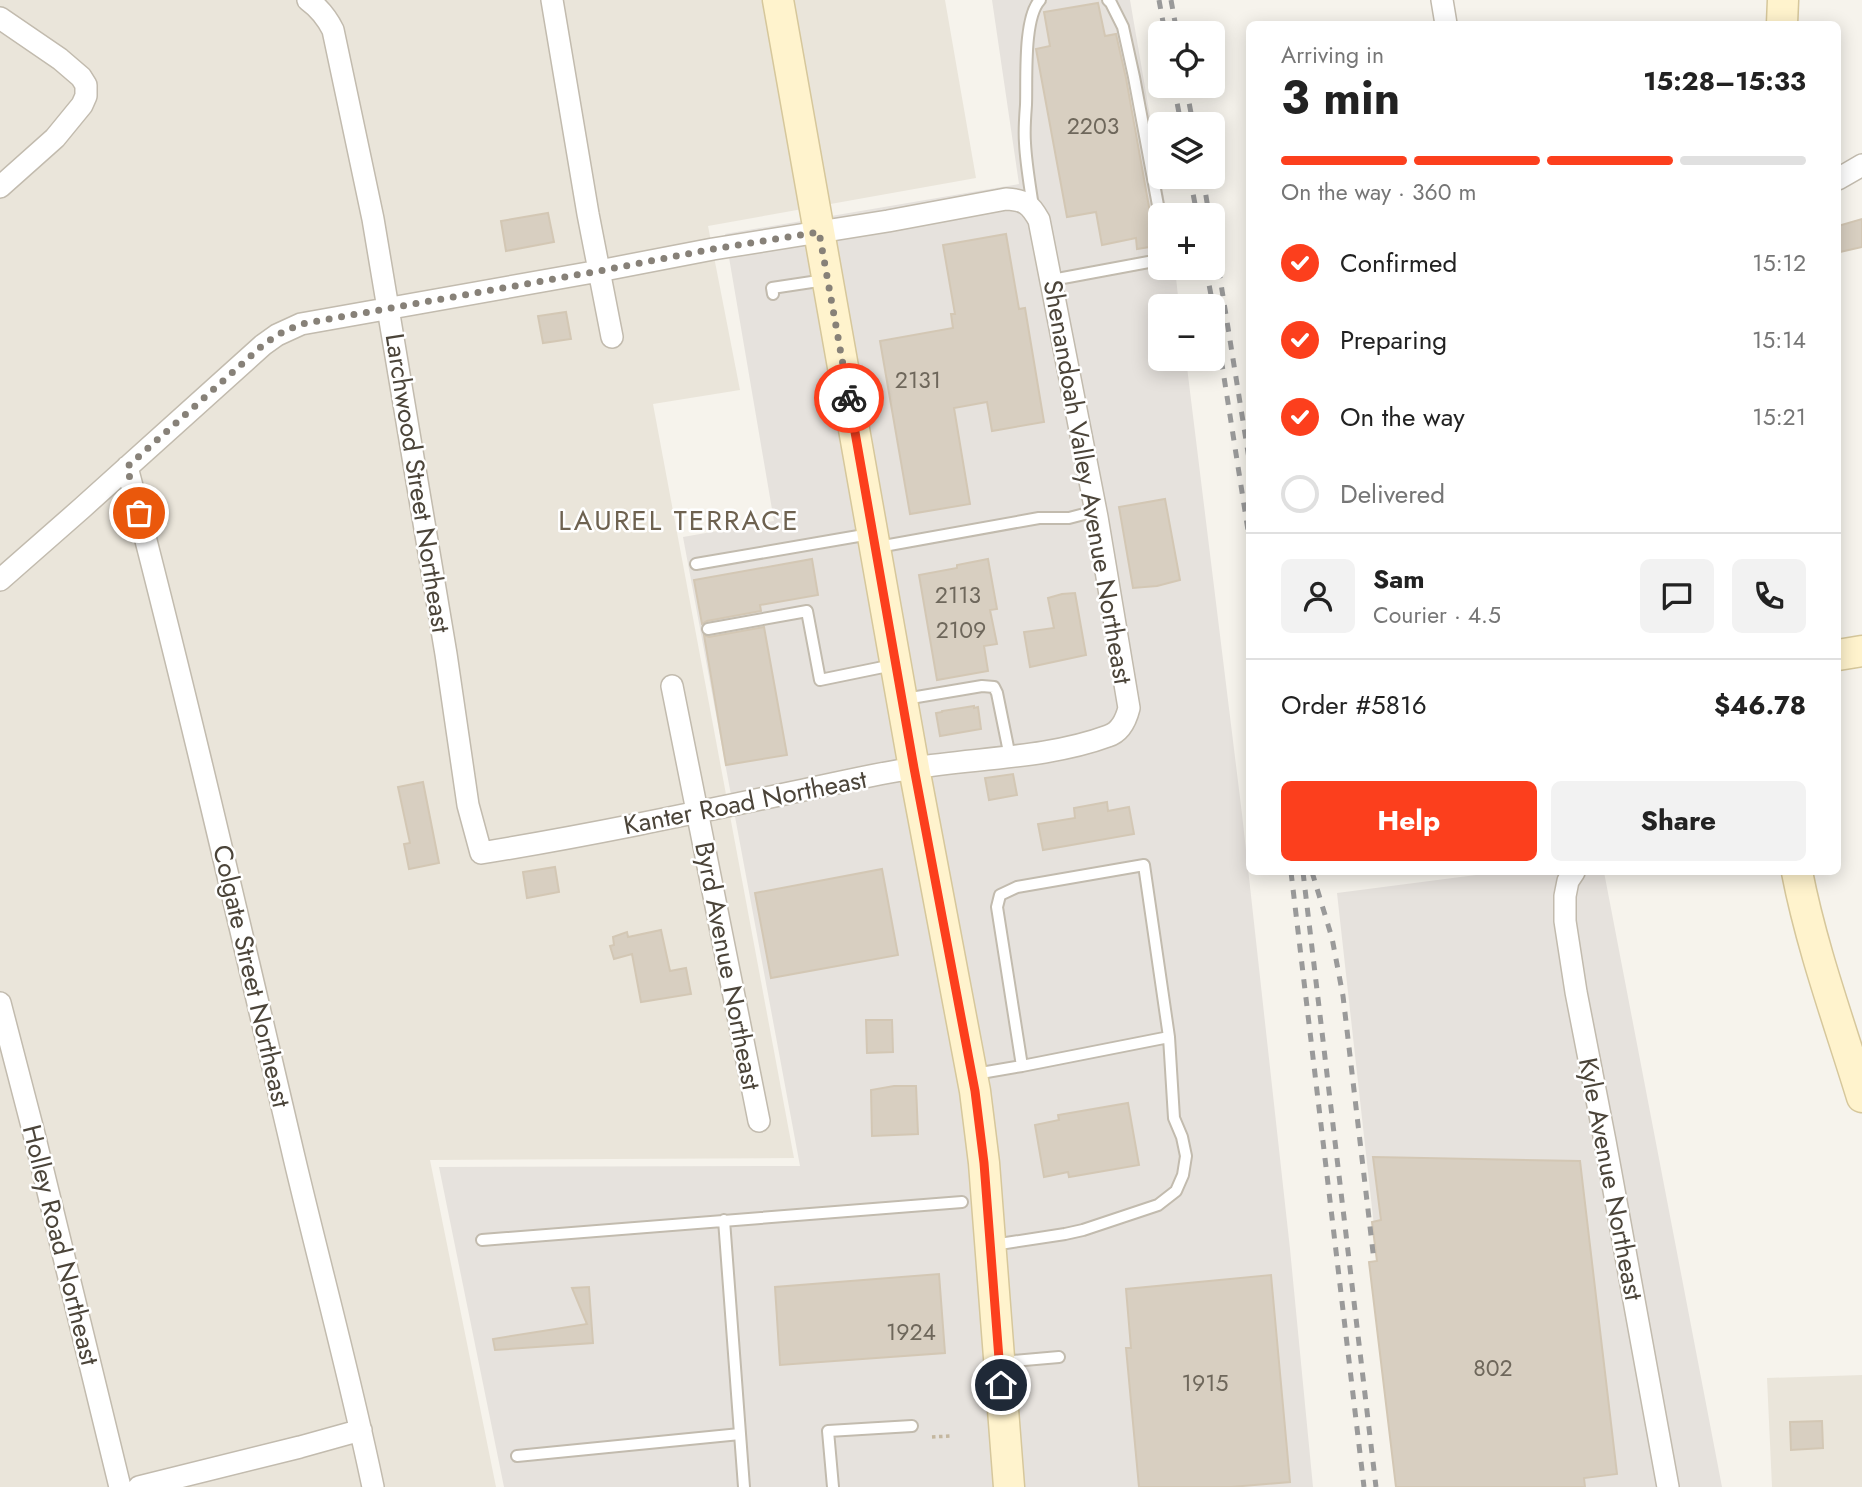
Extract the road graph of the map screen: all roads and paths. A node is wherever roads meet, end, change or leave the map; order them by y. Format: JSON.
{"nodes":[{"id":1,"x":552,"y":0,"type":"edge"},
{"id":2,"x":778,"y":0,"type":"edge"},
{"id":3,"x":1040,"y":0,"type":"edge"},
{"id":4,"x":1108,"y":0,"type":"edge"},
{"id":5,"x":1442,"y":0,"type":"edge"},
{"id":6,"x":1783,"y":0,"type":"edge"},
{"id":7,"x":316,"y":3,"type":"edge"},
{"id":8,"x":0,"y":18,"type":"edge"},
{"id":9,"x":1446,"y":21,"type":"edge"},
{"id":10,"x":1782,"y":21,"type":"edge"},
{"id":11,"x":1862,"y":165,"type":"edge"},
{"id":12,"x":1841,"y":177,"type":"edge"},
{"id":13,"x":0,"y":187,"type":"edge"},
{"id":14,"x":1158,"y":203,"type":"edge"},
{"id":15,"x":1033,"y":210,"type":"junction"},
{"id":16,"x":819,"y":232,"type":"junction"},
{"id":17,"x":1148,"y":262,"type":"edge"},
{"id":18,"x":599,"y":271,"type":"junction"},
{"id":19,"x":828,"y":279,"type":"junction"},
{"id":20,"x":1052,"y":280,"type":"junction"},
{"id":21,"x":773,"y":294,"type":"dead end"},
{"id":22,"x":389,"y":308,"type":"junction"},
{"id":23,"x":612,"y":337,"type":"dead end"},
{"id":24,"x":127,"y":467,"type":"junction"},
{"id":25,"x":1096,"y":512,"type":"junction"},
{"id":26,"x":874,"y":540,"type":"junction"},
{"id":27,"x":696,"y":565,"type":"dead end"},
{"id":28,"x":0,"y":580,"type":"edge"},
{"id":29,"x":708,"y":629,"type":"dead end"},
{"id":30,"x":1862,"y":652,"type":"edge"},
{"id":31,"x":1841,"y":655,"type":"edge"},
{"id":32,"x":896,"y":665,"type":"junction"},
{"id":33,"x":672,"y":686,"type":"dead end"},
{"id":34,"x":902,"y":699,"type":"junction"},
{"id":35,"x":1010,"y":757,"type":"junction"},
{"id":36,"x":914,"y":768,"type":"junction"},
{"id":37,"x":697,"y":812,"type":"junction"},
{"id":38,"x":481,"y":853,"type":"joint"},
{"id":39,"x":1572,"y":875,"type":"edge"},
{"id":40,"x":1798,"y":875,"type":"edge"},
{"id":41,"x":0,"y":1003,"type":"edge"},
{"id":42,"x":1169,"y":1037,"type":"junction"},
{"id":43,"x":1022,"y":1066,"type":"junction"},
{"id":44,"x":972,"y":1075,"type":"junction"},
{"id":45,"x":1862,"y":1097,"type":"edge"},
{"id":46,"x":759,"y":1121,"type":"dead end"},
{"id":47,"x":962,"y":1202,"type":"dead end"},
{"id":48,"x":723,"y":1220,"type":"junction"},
{"id":49,"x":482,"y":1240,"type":"dead end"},
{"id":50,"x":990,"y":1245,"type":"junction"},
{"id":51,"x":1059,"y":1357,"type":"dead end"},
{"id":52,"x":999,"y":1363,"type":"junction"},
{"id":53,"x":912,"y":1426,"type":"dead end"},
{"id":54,"x":361,"y":1430,"type":"junction"},
{"id":55,"x":740,"y":1434,"type":"junction"},
{"id":56,"x":950,"y":1436,"type":"dead end"},
{"id":57,"x":932,"y":1437,"type":"dead end"},
{"id":58,"x":517,"y":1455,"type":"dead end"},
{"id":59,"x":120,"y":1487,"type":"edge"},
{"id":60,"x":139,"y":1487,"type":"edge"},
{"id":61,"x":373,"y":1487,"type":"edge"},
{"id":62,"x":744,"y":1487,"type":"edge"},
{"id":63,"x":833,"y":1487,"type":"edge"},
{"id":64,"x":1009,"y":1487,"type":"edge"},
{"id":65,"x":1668,"y":1487,"type":"edge"}],
"edges":[{"from":1,"to":18,"type":"street"},
{"from":2,"to":16,"type":"street"},
{"from":3,"to":15,"type":"lane"},
{"from":4,"to":14,"type":"lane"},
{"from":5,"to":9,"type":"street"},
{"from":6,"to":10,"type":"street"},
{"from":7,"to":22,"type":"street","name":"Larchwood Street Northeast"},
{"from":8,"to":13,"type":"street"},
{"from":11,"to":12,"type":"street"},
{"from":15,"to":16,"type":"street"},
{"from":15,"to":20,"type":"street","name":"Shenandoah Valley Avenue Northeast"},
{"from":16,"to":18,"type":"street"},
{"from":16,"to":19,"type":"street"},
{"from":17,"to":20,"type":"lane"},
{"from":18,"to":22,"type":"street"},
{"from":18,"to":23,"type":"street"},
{"from":19,"to":21,"type":"lane"},
{"from":19,"to":26,"type":"street"},
{"from":20,"to":25,"type":"street","name":"Shenandoah Valley Avenue Northeast"},
{"from":22,"to":24,"type":"street"},
{"from":22,"to":38,"type":"street","name":"Larchwood Street Northeast"},
{"from":24,"to":28,"type":"street"},
{"from":24,"to":54,"type":"street","name":"Colgate Street Northeast"},
{"from":25,"to":26,"type":"lane"},
{"from":25,"to":35,"type":"street","name":"Shenandoah Valley Avenue Northeast"},
{"from":26,"to":27,"type":"lane"},
{"from":26,"to":32,"type":"street"},
{"from":29,"to":32,"type":"lane"},
{"from":30,"to":31,"type":"street"},
{"from":32,"to":34,"type":"street"},
{"from":33,"to":37,"type":"street","name":"Byrd Avenue Northeast"},
{"from":34,"to":35,"type":"lane"},
{"from":34,"to":36,"type":"street"},
{"from":35,"to":36,"type":"street","name":"Kanter Road Northeast"},
{"from":36,"to":37,"type":"street","name":"Kanter Road Northeast"},
{"from":36,"to":44,"type":"street"},
{"from":37,"to":38,"type":"street","name":"Kanter Road Northeast"},
{"from":37,"to":46,"type":"street","name":"Byrd Avenue Northeast"},
{"from":39,"to":65,"type":"street","name":"Kyle Avenue Northeast"},
{"from":40,"to":45,"type":"street"},
{"from":41,"to":59,"type":"street","name":"Holley Road Northeast"},
{"from":42,"to":43,"type":"lane"},
{"from":42,"to":43,"type":"lane"},
{"from":42,"to":50,"type":"lane"},
{"from":43,"to":44,"type":"lane"},
{"from":44,"to":50,"type":"street"},
{"from":47,"to":48,"type":"lane"},
{"from":48,"to":49,"type":"lane"},
{"from":48,"to":55,"type":"lane"},
{"from":50,"to":52,"type":"street"},
{"from":51,"to":52,"type":"lane"},
{"from":52,"to":64,"type":"street"},
{"from":53,"to":63,"type":"lane"},
{"from":54,"to":60,"type":"street"},
{"from":54,"to":61,"type":"street","name":"Colgate Street Northeast"},
{"from":55,"to":58,"type":"lane"},
{"from":55,"to":62,"type":"lane"},
{"from":56,"to":57,"type":"path"}]}
